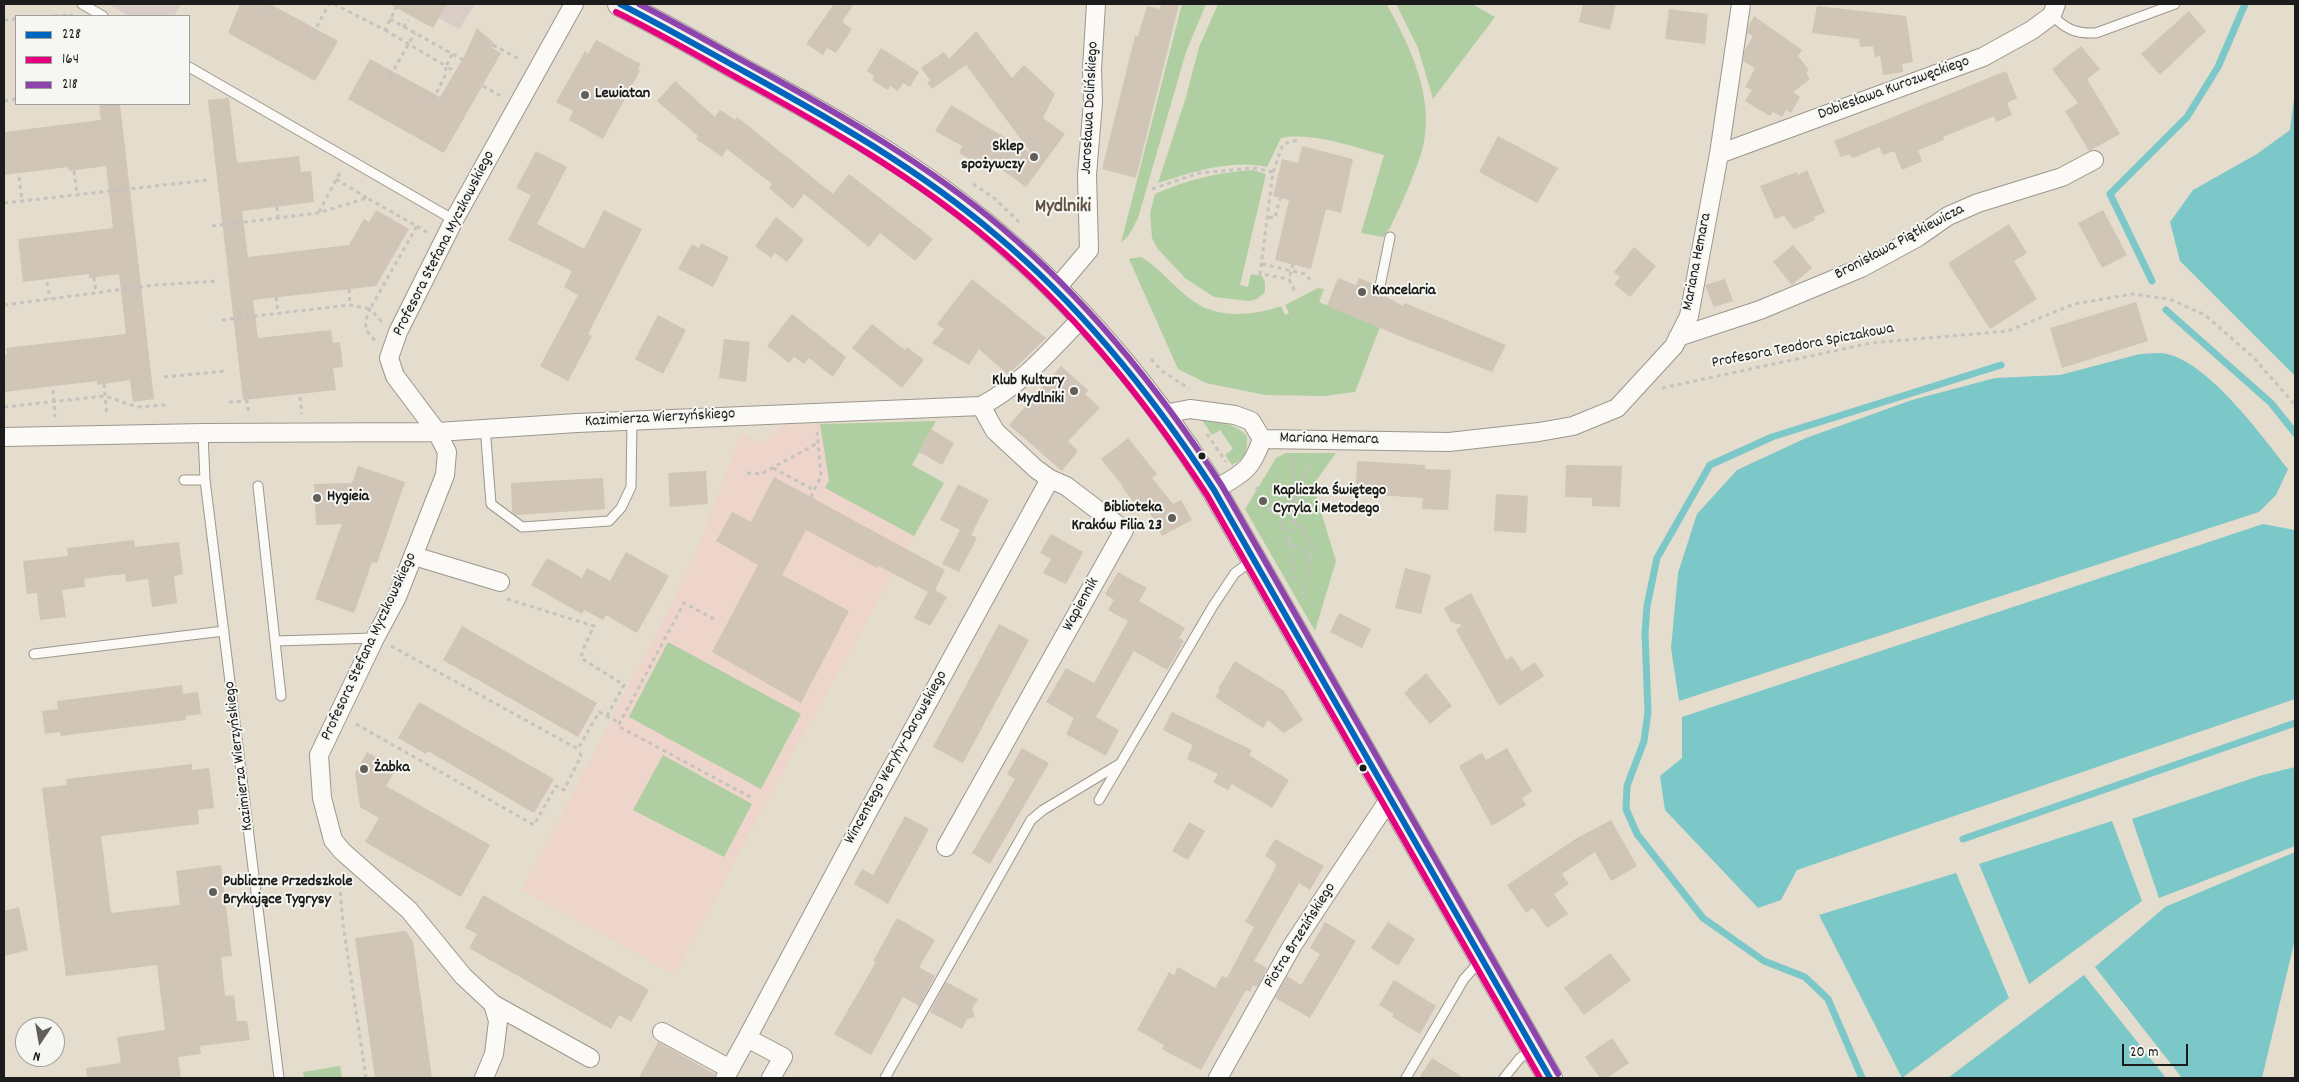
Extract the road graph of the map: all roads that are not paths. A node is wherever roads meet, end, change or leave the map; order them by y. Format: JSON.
{"nodes":[{"id":1,"x":82,"y":4,"type":"edge"},
{"id":2,"x":574,"y":4,"type":"edge"},
{"id":3,"x":620,"y":4,"type":"edge"},
{"id":4,"x":1096,"y":4,"type":"edge"},
{"id":5,"x":1741,"y":4,"type":"edge"},
{"id":6,"x":2175,"y":4,"type":"edge"},
{"id":7,"x":2054,"y":9,"type":"edge"},
{"id":8,"x":101,"y":15,"type":"edge"},
{"id":9,"x":190,"y":68,"type":"edge"},
{"id":10,"x":1719,"y":154,"type":"junction"},
{"id":11,"x":2094,"y":160,"type":"dead end"},
{"id":12,"x":454,"y":220,"type":"junction"},
{"id":13,"x":1390,"y":237,"type":"dead end"},
{"id":14,"x":1380,"y":286,"type":"dead end"},
{"id":15,"x":1056,"y":289,"type":"junction"},
{"id":16,"x":1083,"y":317,"type":"junction"},
{"id":17,"x":1678,"y":337,"type":"junction"},
{"id":18,"x":981,"y":406,"type":"junction"},
{"id":19,"x":1164,"y":414,"type":"junction"},
{"id":20,"x":632,"y":421,"type":"junction"},
{"id":21,"x":437,"y":432,"type":"junction"},
{"id":22,"x":203,"y":433,"type":"junction"},
{"id":23,"x":4,"y":436,"type":"edge"},
{"id":24,"x":486,"y":439,"type":"dead end"},
{"id":25,"x":1262,"y":439,"type":"junction"},
{"id":26,"x":1050,"y":479,"type":"junction"},
{"id":27,"x":184,"y":480,"type":"dead end"},
{"id":28,"x":205,"y":480,"type":"junction"},
{"id":29,"x":258,"y":486,"type":"dead end"},
{"id":30,"x":1214,"y":490,"type":"junction"},
{"id":31,"x":414,"y":556,"type":"junction"},
{"id":32,"x":1253,"y":560,"type":"junction"},
{"id":33,"x":500,"y":582,"type":"road end"},
{"id":34,"x":224,"y":631,"type":"junction"},
{"id":35,"x":375,"y":638,"type":"junction"},
{"id":36,"x":275,"y":641,"type":"junction"},
{"id":37,"x":34,"y":654,"type":"dead end"},
{"id":38,"x":281,"y":696,"type":"dead end"},
{"id":39,"x":1121,"y":763,"type":"junction"},
{"id":40,"x":1390,"y":798,"type":"junction"},
{"id":41,"x":1099,"y":800,"type":"dead end"},
{"id":42,"x":946,"y":847,"type":"dead end"},
{"id":43,"x":1482,"y":960,"type":"junction"},
{"id":44,"x":493,"y":1004,"type":"junction"},
{"id":45,"x":662,"y":1032,"type":"dead end"},
{"id":46,"x":747,"y":1038,"type":"junction"},
{"id":47,"x":1533,"y":1049,"type":"junction"},
{"id":48,"x":590,"y":1058,"type":"dead end"},
{"id":49,"x":727,"y":1073,"type":"edge"},
{"id":50,"x":279,"y":1078,"type":"edge"},
{"id":51,"x":484,"y":1078,"type":"edge"},
{"id":52,"x":771,"y":1078,"type":"edge"},
{"id":53,"x":885,"y":1078,"type":"edge"},
{"id":54,"x":1218,"y":1078,"type":"edge"},
{"id":55,"x":1406,"y":1078,"type":"edge"},
{"id":56,"x":1504,"y":1078,"type":"edge"},
{"id":57,"x":1550,"y":1078,"type":"edge"}],
"edges":[{"from":1,"to":8,"type":"lane"},
{"from":2,"to":12,"type":"street","name":"Profesora Stefana Myczkowskiego"},
{"from":3,"to":15,"type":"street"},
{"from":4,"to":15,"type":"street","name":"Jarosława Dolińskiego"},
{"from":5,"to":10,"type":"street","name":"Mariana Hemara"},
{"from":6,"to":7,"type":"lane"},
{"from":7,"to":10,"type":"street","name":"Dobiesława Kurozwęckiego"},
{"from":9,"to":12,"type":"lane"},
{"from":10,"to":17,"type":"street","name":"Mariana Hemara"},
{"from":11,"to":17,"type":"street","name":"Bronisława Piątkiewicza"},
{"from":12,"to":21,"type":"street","name":"Profesora Stefana Myczkowskiego"},
{"from":13,"to":14,"type":"lane"},
{"from":15,"to":16,"type":"street"},
{"from":16,"to":18,"type":"street","name":"Kazimierza Wierzyńskiego"},
{"from":16,"to":19,"type":"street"},
{"from":17,"to":25,"type":"street","name":"Mariana Hemara"},
{"from":18,"to":20,"type":"street","name":"Kazimierza Wierzyńskiego"},
{"from":18,"to":26,"type":"street","name":"Wapiennik"},
{"from":19,"to":25,"type":"street","name":"Mariana Hemara"},
{"from":19,"to":30,"type":"street"},
{"from":20,"to":21,"type":"street","name":"Kazimierza Wierzyńskiego"},
{"from":20,"to":24,"type":"lane"},
{"from":21,"to":22,"type":"street","name":"Kazimierza Wierzyńskiego"},
{"from":21,"to":31,"type":"street","name":"Profesora Stefana Myczkowskiego"},
{"from":22,"to":23,"type":"street","name":"Kazimierza Wierzyńskiego"},
{"from":22,"to":28,"type":"lane","name":"Kazimierza Wierzyńskiego"},
{"from":25,"to":30,"type":"street","name":"Mariana Hemara"},
{"from":26,"to":42,"type":"street","name":"Wapiennik"},
{"from":26,"to":46,"type":"street","name":"Wincentego Weryhy-Darowskiego"},
{"from":27,"to":28,"type":"lane"},
{"from":28,"to":34,"type":"lane","name":"Kazimierza Wierzyńskiego"},
{"from":29,"to":36,"type":"lane"},
{"from":30,"to":32,"type":"street"},
{"from":31,"to":33,"type":"street"},
{"from":31,"to":35,"type":"street","name":"Profesora Stefana Myczkowskiego"},
{"from":32,"to":39,"type":"lane"},
{"from":32,"to":40,"type":"street"},
{"from":34,"to":37,"type":"lane"},
{"from":34,"to":50,"type":"lane","name":"Kazimierza Wierzyńskiego"},
{"from":35,"to":36,"type":"lane"},
{"from":35,"to":44,"type":"street","name":"Profesora Stefana Myczkowskiego"},
{"from":36,"to":38,"type":"lane"},
{"from":39,"to":41,"type":"lane"},
{"from":39,"to":53,"type":"lane"},
{"from":40,"to":43,"type":"street"},
{"from":40,"to":54,"type":"street","name":"Piotra Brzezińskiego"},
{"from":43,"to":47,"type":"street"},
{"from":43,"to":55,"type":"lane"},
{"from":44,"to":48,"type":"street","name":"Profesora Stefana Myczkowskiego"},
{"from":44,"to":51,"type":"street"},
{"from":45,"to":49,"type":"street"},
{"from":46,"to":49,"type":"street","name":"Wincentego Weryhy-Darowskiego"},
{"from":46,"to":52,"type":"street"},
{"from":47,"to":56,"type":"lane"},
{"from":47,"to":57,"type":"street"}]}
